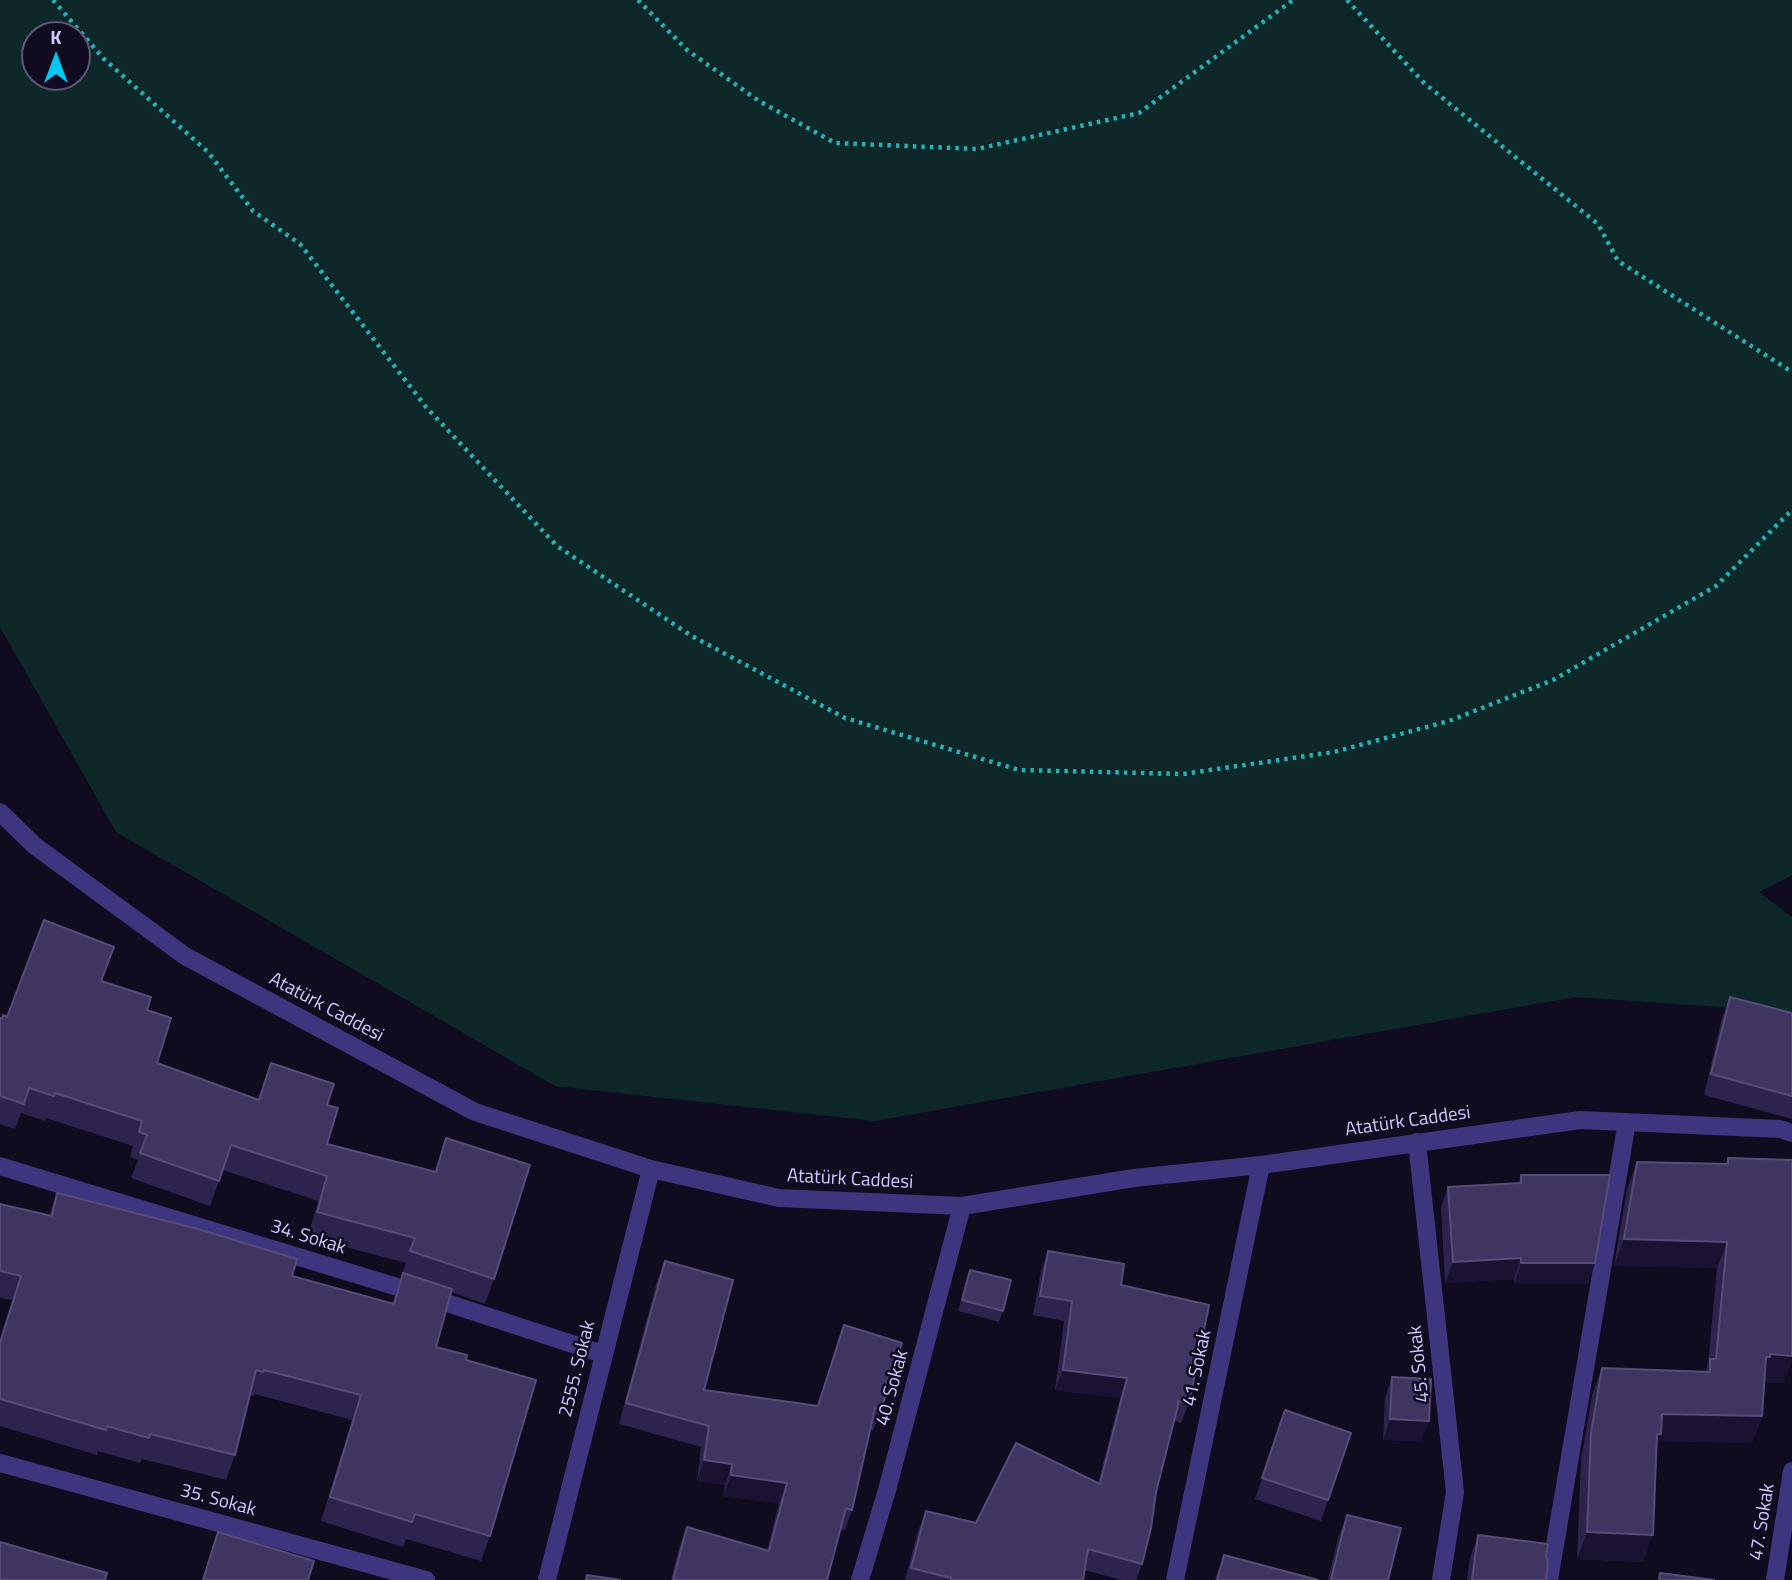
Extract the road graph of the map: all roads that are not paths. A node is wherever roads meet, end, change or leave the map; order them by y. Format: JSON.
{"nodes":[{"id":1,"x":0,"y":812,"type":"edge"},
{"id":2,"x":1627,"y":1122,"type":"junction"},
{"id":3,"x":1792,"y":1133,"type":"edge"},
{"id":4,"x":1417,"y":1142,"type":"junction"},
{"id":5,"x":1261,"y":1165,"type":"junction"},
{"id":6,"x":0,"y":1166,"type":"edge"},
{"id":7,"x":651,"y":1169,"type":"junction"},
{"id":8,"x":962,"y":1206,"type":"junction"},
{"id":9,"x":603,"y":1354,"type":"junction"},
{"id":10,"x":0,"y":1463,"type":"edge"},
{"id":11,"x":1792,"y":1471,"type":"edge"},
{"id":12,"x":426,"y":1580,"type":"edge"},
{"id":13,"x":547,"y":1580,"type":"edge"},
{"id":14,"x":860,"y":1580,"type":"edge"},
{"id":15,"x":1175,"y":1580,"type":"edge"},
{"id":16,"x":1441,"y":1580,"type":"edge"},
{"id":17,"x":1549,"y":1580,"type":"edge"},
{"id":18,"x":1775,"y":1580,"type":"edge"}],
"edges":[{"from":1,"to":7,"type":"street","name":"Atatürk Caddesi"},
{"from":2,"to":3,"type":"street","name":"Atatürk Caddesi"},
{"from":2,"to":4,"type":"street","name":"Atatürk Caddesi"},
{"from":2,"to":17,"type":"street"},
{"from":4,"to":5,"type":"street","name":"Atatürk Caddesi"},
{"from":4,"to":16,"type":"street","name":"45. Sokak"},
{"from":5,"to":8,"type":"street","name":"Atatürk Caddesi"},
{"from":5,"to":15,"type":"street","name":"41. Sokak"},
{"from":6,"to":9,"type":"street","name":"34. Sokak"},
{"from":7,"to":8,"type":"street","name":"Atatürk Caddesi"},
{"from":7,"to":9,"type":"street","name":"2555. Sokak"},
{"from":8,"to":14,"type":"street","name":"40. Sokak"},
{"from":9,"to":13,"type":"street","name":"2555. Sokak"},
{"from":10,"to":12,"type":"street","name":"35. Sokak"},
{"from":11,"to":18,"type":"street","name":"47. Sokak"}]}
